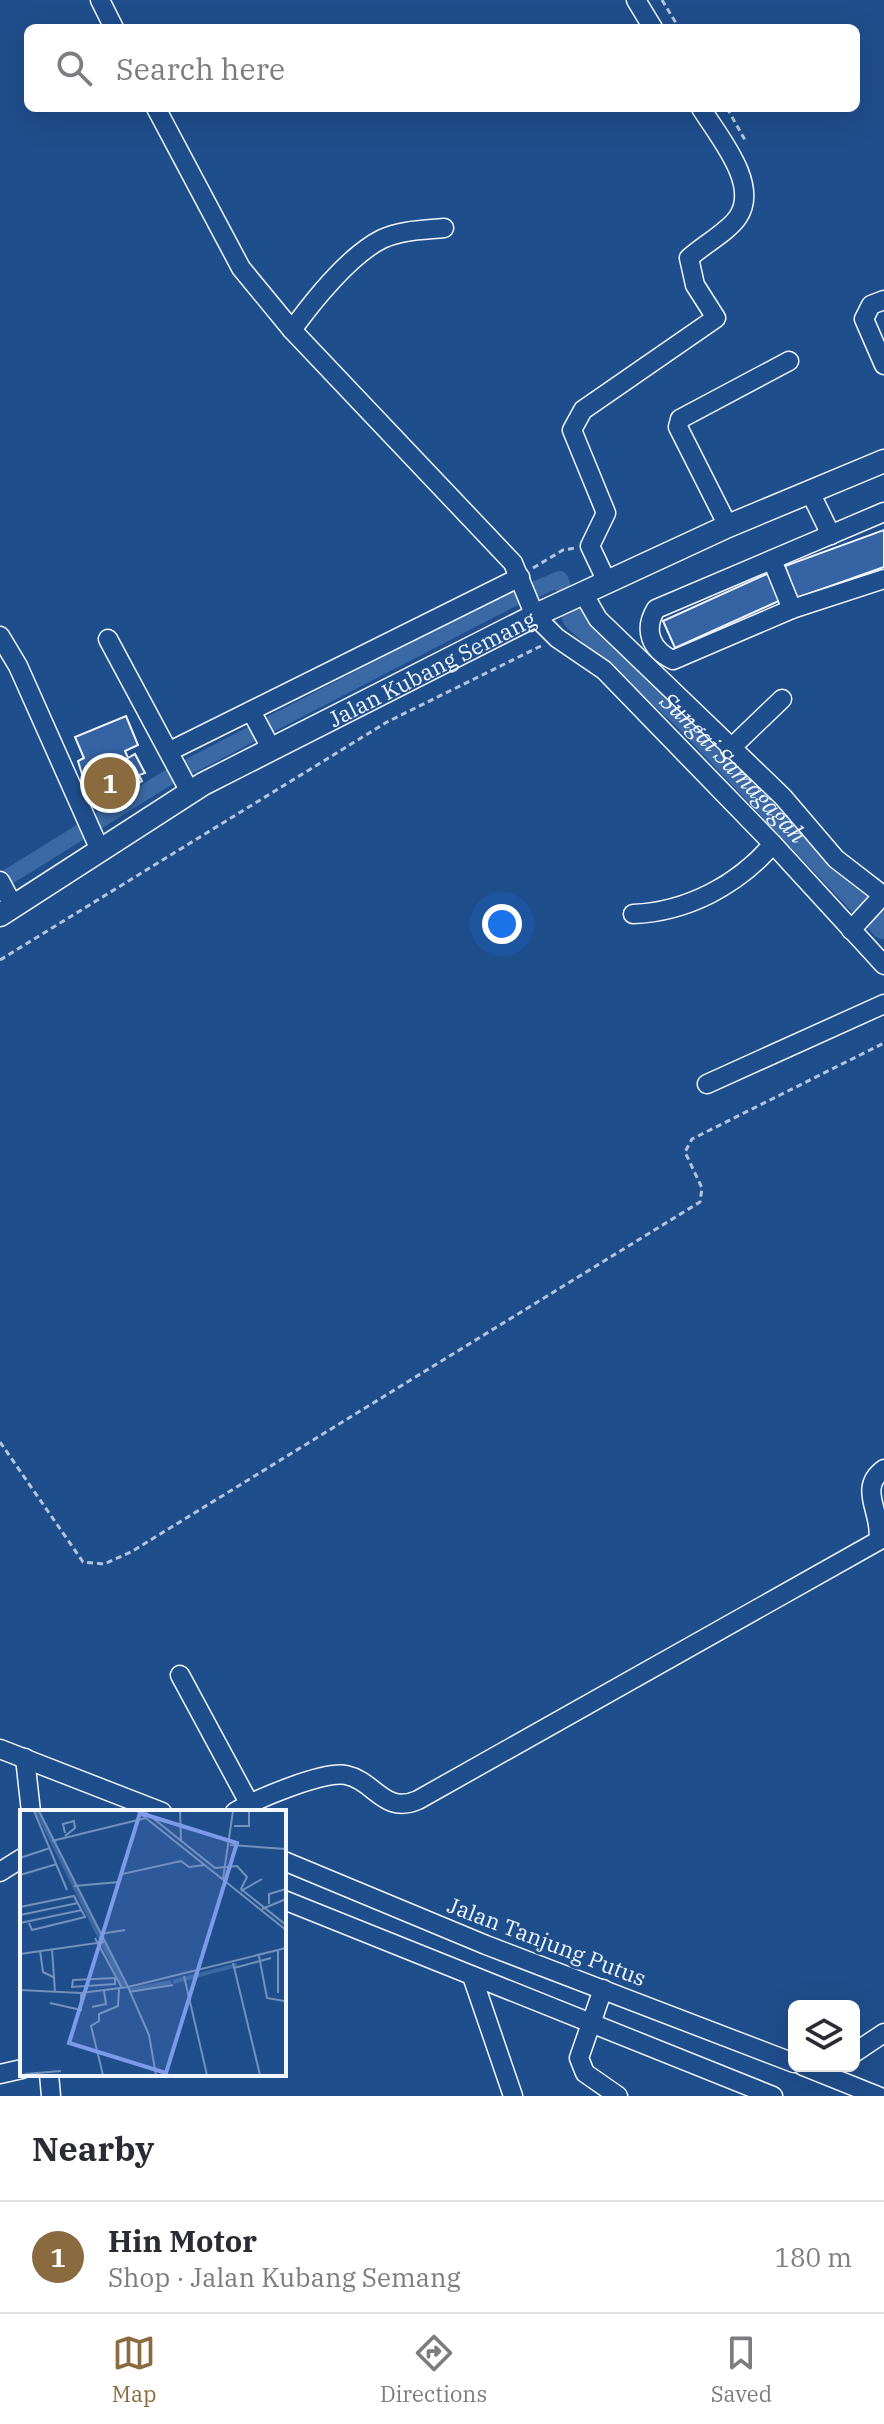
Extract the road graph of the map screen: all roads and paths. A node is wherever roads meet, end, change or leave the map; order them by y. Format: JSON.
{"nodes":[{"id":1,"x":100,"y":0,"type":"edge"},
{"id":2,"x":636,"y":0,"type":"edge"},
{"id":3,"x":662,"y":0,"type":"edge"},
{"id":4,"x":112,"y":24,"type":"edge"},
{"id":5,"x":651,"y":24,"type":"edge"},
{"id":6,"x":677,"y":24,"type":"edge"},
{"id":7,"x":158,"y":112,"type":"edge"},
{"id":8,"x":703,"y":112,"type":"edge"},
{"id":9,"x":729,"y":112,"type":"edge"},
{"id":10,"x":745,"y":140,"type":"dead end"},
{"id":11,"x":444,"y":228,"type":"dead end"},
{"id":12,"x":884,"y":300,"type":"edge"},
{"id":13,"x":292,"y":330,"type":"junction"},
{"id":14,"x":789,"y":361,"type":"dead end"},
{"id":15,"x":884,"y":365,"type":"edge"},
{"id":16,"x":884,"y":461,"type":"edge"},
{"id":17,"x":810,"y":492,"type":"junction"},
{"id":18,"x":884,"y":512,"type":"edge"},
{"id":19,"x":728,"y":526,"type":"junction"},
{"id":20,"x":831,"y":535,"type":"junction"},
{"id":21,"x":590,"y":546,"type":"junction"},
{"id":22,"x":772,"y":560,"type":"junction"},
{"id":23,"x":884,"y":579,"type":"edge"},
{"id":24,"x":607,"y":582,"type":"junction"},
{"id":25,"x":583,"y":593,"type":"junction"},
{"id":26,"x":527,"y":597,"type":"junction"},
{"id":27,"x":792,"y":609,"type":"junction"},
{"id":28,"x":0,"y":636,"type":"edge"},
{"id":29,"x":557,"y":638,"type":"junction"},
{"id":30,"x":108,"y":639,"type":"dead end"},
{"id":31,"x":782,"y":699,"type":"dead end"},
{"id":32,"x":260,"y":728,"type":"junction"},
{"id":33,"x":730,"y":749,"type":"junction"},
{"id":34,"x":170,"y":751,"type":"junction"},
{"id":35,"x":190,"y":792,"type":"junction"},
{"id":36,"x":96,"y":841,"type":"junction"},
{"id":37,"x":773,"y":844,"type":"junction"},
{"id":38,"x":882,"y":897,"type":"edge"},
{"id":39,"x":5,"y":898,"type":"edge"},
{"id":40,"x":633,"y":914,"type":"dead end"},
{"id":41,"x":854,"y":926,"type":"junction"},
{"id":42,"x":0,"y":960,"type":"edge"},
{"id":43,"x":884,"y":965,"type":"edge"},
{"id":44,"x":884,"y":1004,"type":"edge"},
{"id":45,"x":884,"y":1043,"type":"edge"},
{"id":46,"x":707,"y":1084,"type":"dead end"},
{"id":47,"x":0,"y":1442,"type":"edge"},
{"id":48,"x":884,"y":1469,"type":"edge"},
{"id":49,"x":180,"y":1675,"type":"dead end"},
{"id":50,"x":0,"y":1749,"type":"edge"},
{"id":51,"x":25,"y":1758,"type":"junction"},
{"id":52,"x":242,"y":1808,"type":"edge"},
{"id":53,"x":31,"y":1810,"type":"edge"},
{"id":54,"x":157,"y":1810,"type":"edge"},
{"id":55,"x":20,"y":1859,"type":"edge"},
{"id":56,"x":286,"y":1862,"type":"edge"},
{"id":57,"x":0,"y":1872,"type":"edge"},
{"id":58,"x":286,"y":1901,"type":"edge"},
{"id":59,"x":472,"y":1976,"type":"junction"},
{"id":60,"x":603,"y":1989,"type":"junction"},
{"id":61,"x":589,"y":2022,"type":"junction"},
{"id":62,"x":884,"y":2033,"type":"edge"},
{"id":63,"x":860,"y":2049,"type":"edge"},
{"id":64,"x":788,"y":2061,"type":"edge"},
{"id":65,"x":20,"y":2069,"type":"edge"},
{"id":66,"x":834,"y":2072,"type":"edge"},
{"id":67,"x":0,"y":2074,"type":"edge"},
{"id":68,"x":49,"y":2076,"type":"edge"},
{"id":69,"x":51,"y":2096,"type":"edge"},
{"id":70,"x":513,"y":2096,"type":"edge"},
{"id":71,"x":618,"y":2096,"type":"edge"},
{"id":72,"x":773,"y":2096,"type":"edge"},
{"id":73,"x":878,"y":2096,"type":"edge"}],
"edges":[{"from":1,"to":4,"type":"street"},
{"from":2,"to":5,"type":"street"},
{"from":3,"to":6,"type":"path"},
{"from":7,"to":13,"type":"street"},
{"from":8,"to":21,"type":"street"},
{"from":9,"to":10,"type":"path"},
{"from":11,"to":13,"type":"street"},
{"from":12,"to":15,"type":"street"},
{"from":13,"to":26,"type":"street"},
{"from":14,"to":19,"type":"street"},
{"from":16,"to":17,"type":"main road","name":"Jalan Kubang Semang"},
{"from":17,"to":19,"type":"main road","name":"Jalan Kubang Semang"},
{"from":17,"to":20,"type":"street"},
{"from":18,"to":20,"type":"street"},
{"from":19,"to":24,"type":"main road","name":"Jalan Kubang Semang"},
{"from":20,"to":22,"type":"street"},
{"from":21,"to":24,"type":"street"},
{"from":21,"to":26,"type":"path"},
{"from":22,"to":27,"type":"street"},
{"from":22,"to":27,"type":"street"},
{"from":23,"to":27,"type":"street"},
{"from":24,"to":25,"type":"main road","name":"Jalan Kubang Semang"},
{"from":25,"to":26,"type":"main road","name":"Jalan Kubang Semang"},
{"from":25,"to":33,"type":"street"},
{"from":26,"to":29,"type":"street"},
{"from":26,"to":32,"type":"main road","name":"Jalan Kubang Semang"},
{"from":26,"to":32,"type":"street"},
{"from":28,"to":36,"type":"street"},
{"from":29,"to":37,"type":"street"},
{"from":29,"to":42,"type":"path"},
{"from":30,"to":34,"type":"street"},
{"from":31,"to":33,"type":"street"},
{"from":32,"to":34,"type":"street"},
{"from":32,"to":35,"type":"main road","name":"Jalan Kubang Semang"},
{"from":33,"to":38,"type":"street"},
{"from":34,"to":35,"type":"street"},
{"from":35,"to":36,"type":"main road","name":"Jalan Kubang Semang"},
{"from":36,"to":39,"type":"main road","name":"Jalan Kubang Semang"},
{"from":37,"to":40,"type":"street"},
{"from":37,"to":41,"type":"street"},
{"from":38,"to":41,"type":"street"},
{"from":41,"to":43,"type":"street"},
{"from":44,"to":46,"type":"street"},
{"from":45,"to":47,"type":"path"},
{"from":48,"to":52,"type":"street"},
{"from":49,"to":52,"type":"street"},
{"from":50,"to":51,"type":"street"},
{"from":51,"to":53,"type":"street"},
{"from":51,"to":54,"type":"street"},
{"from":55,"to":57,"type":"street"},
{"from":56,"to":60,"type":"street","name":"Jalan Tanjung Putus"},
{"from":58,"to":59,"type":"street"},
{"from":59,"to":61,"type":"street"},
{"from":59,"to":70,"type":"street"},
{"from":60,"to":61,"type":"street"},
{"from":60,"to":64,"type":"street","name":"Jalan Tanjung Putus"},
{"from":61,"to":71,"type":"street"},
{"from":61,"to":72,"type":"street"},
{"from":62,"to":63,"type":"street"},
{"from":65,"to":67,"type":"street"},
{"from":66,"to":73,"type":"street"},
{"from":68,"to":69,"type":"street"}]}
